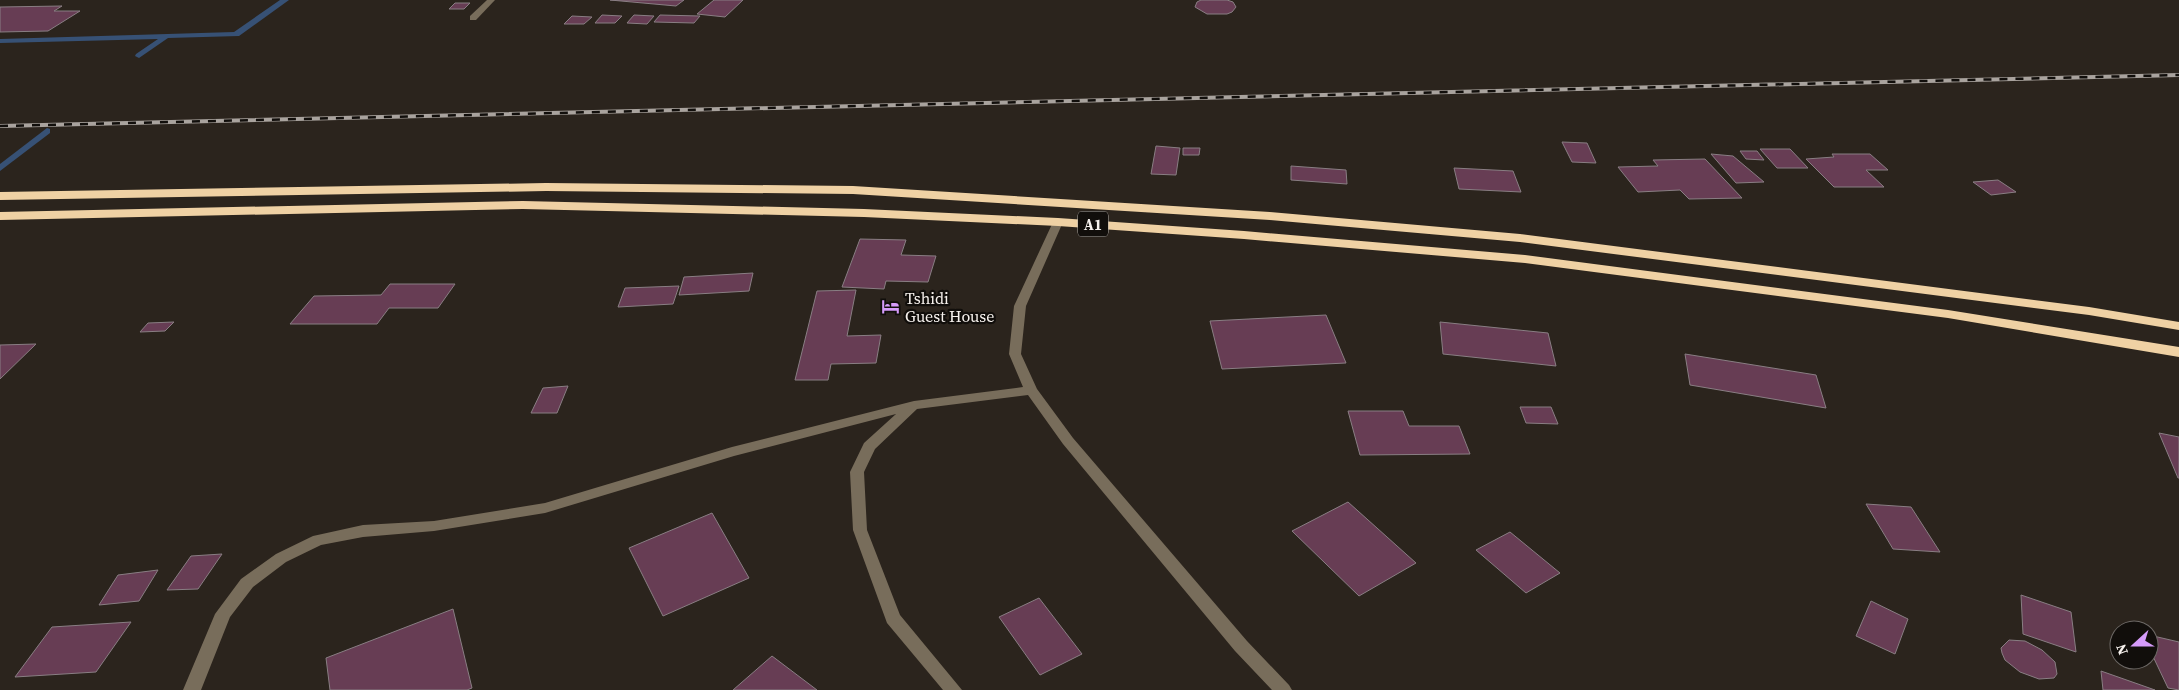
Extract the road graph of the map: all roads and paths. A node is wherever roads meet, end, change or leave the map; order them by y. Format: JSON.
{"nodes":[{"id":1,"x":491,"y":0,"type":"edge"},
{"id":2,"x":473,"y":18,"type":"dead end"},
{"id":3,"x":0,"y":196,"type":"edge"},
{"id":4,"x":0,"y":216,"type":"edge"},
{"id":5,"x":1058,"y":222,"type":"junction"},
{"id":6,"x":2179,"y":326,"type":"edge"},
{"id":7,"x":2179,"y":352,"type":"edge"},
{"id":8,"x":1032,"y":390,"type":"junction"},
{"id":9,"x":914,"y":405,"type":"junction"},
{"id":10,"x":192,"y":690,"type":"edge"},
{"id":11,"x":953,"y":690,"type":"edge"},
{"id":12,"x":1283,"y":690,"type":"edge"}],
"edges":[{"from":1,"to":2,"type":"street"},
{"from":3,"to":6,"type":"highway","number":"A1"},
{"from":4,"to":5,"type":"highway","number":"A1"},
{"from":5,"to":7,"type":"highway","number":"A1"},
{"from":5,"to":8,"type":"street"},
{"from":8,"to":9,"type":"street"},
{"from":8,"to":12,"type":"street"},
{"from":9,"to":10,"type":"street"},
{"from":9,"to":11,"type":"street"}]}
